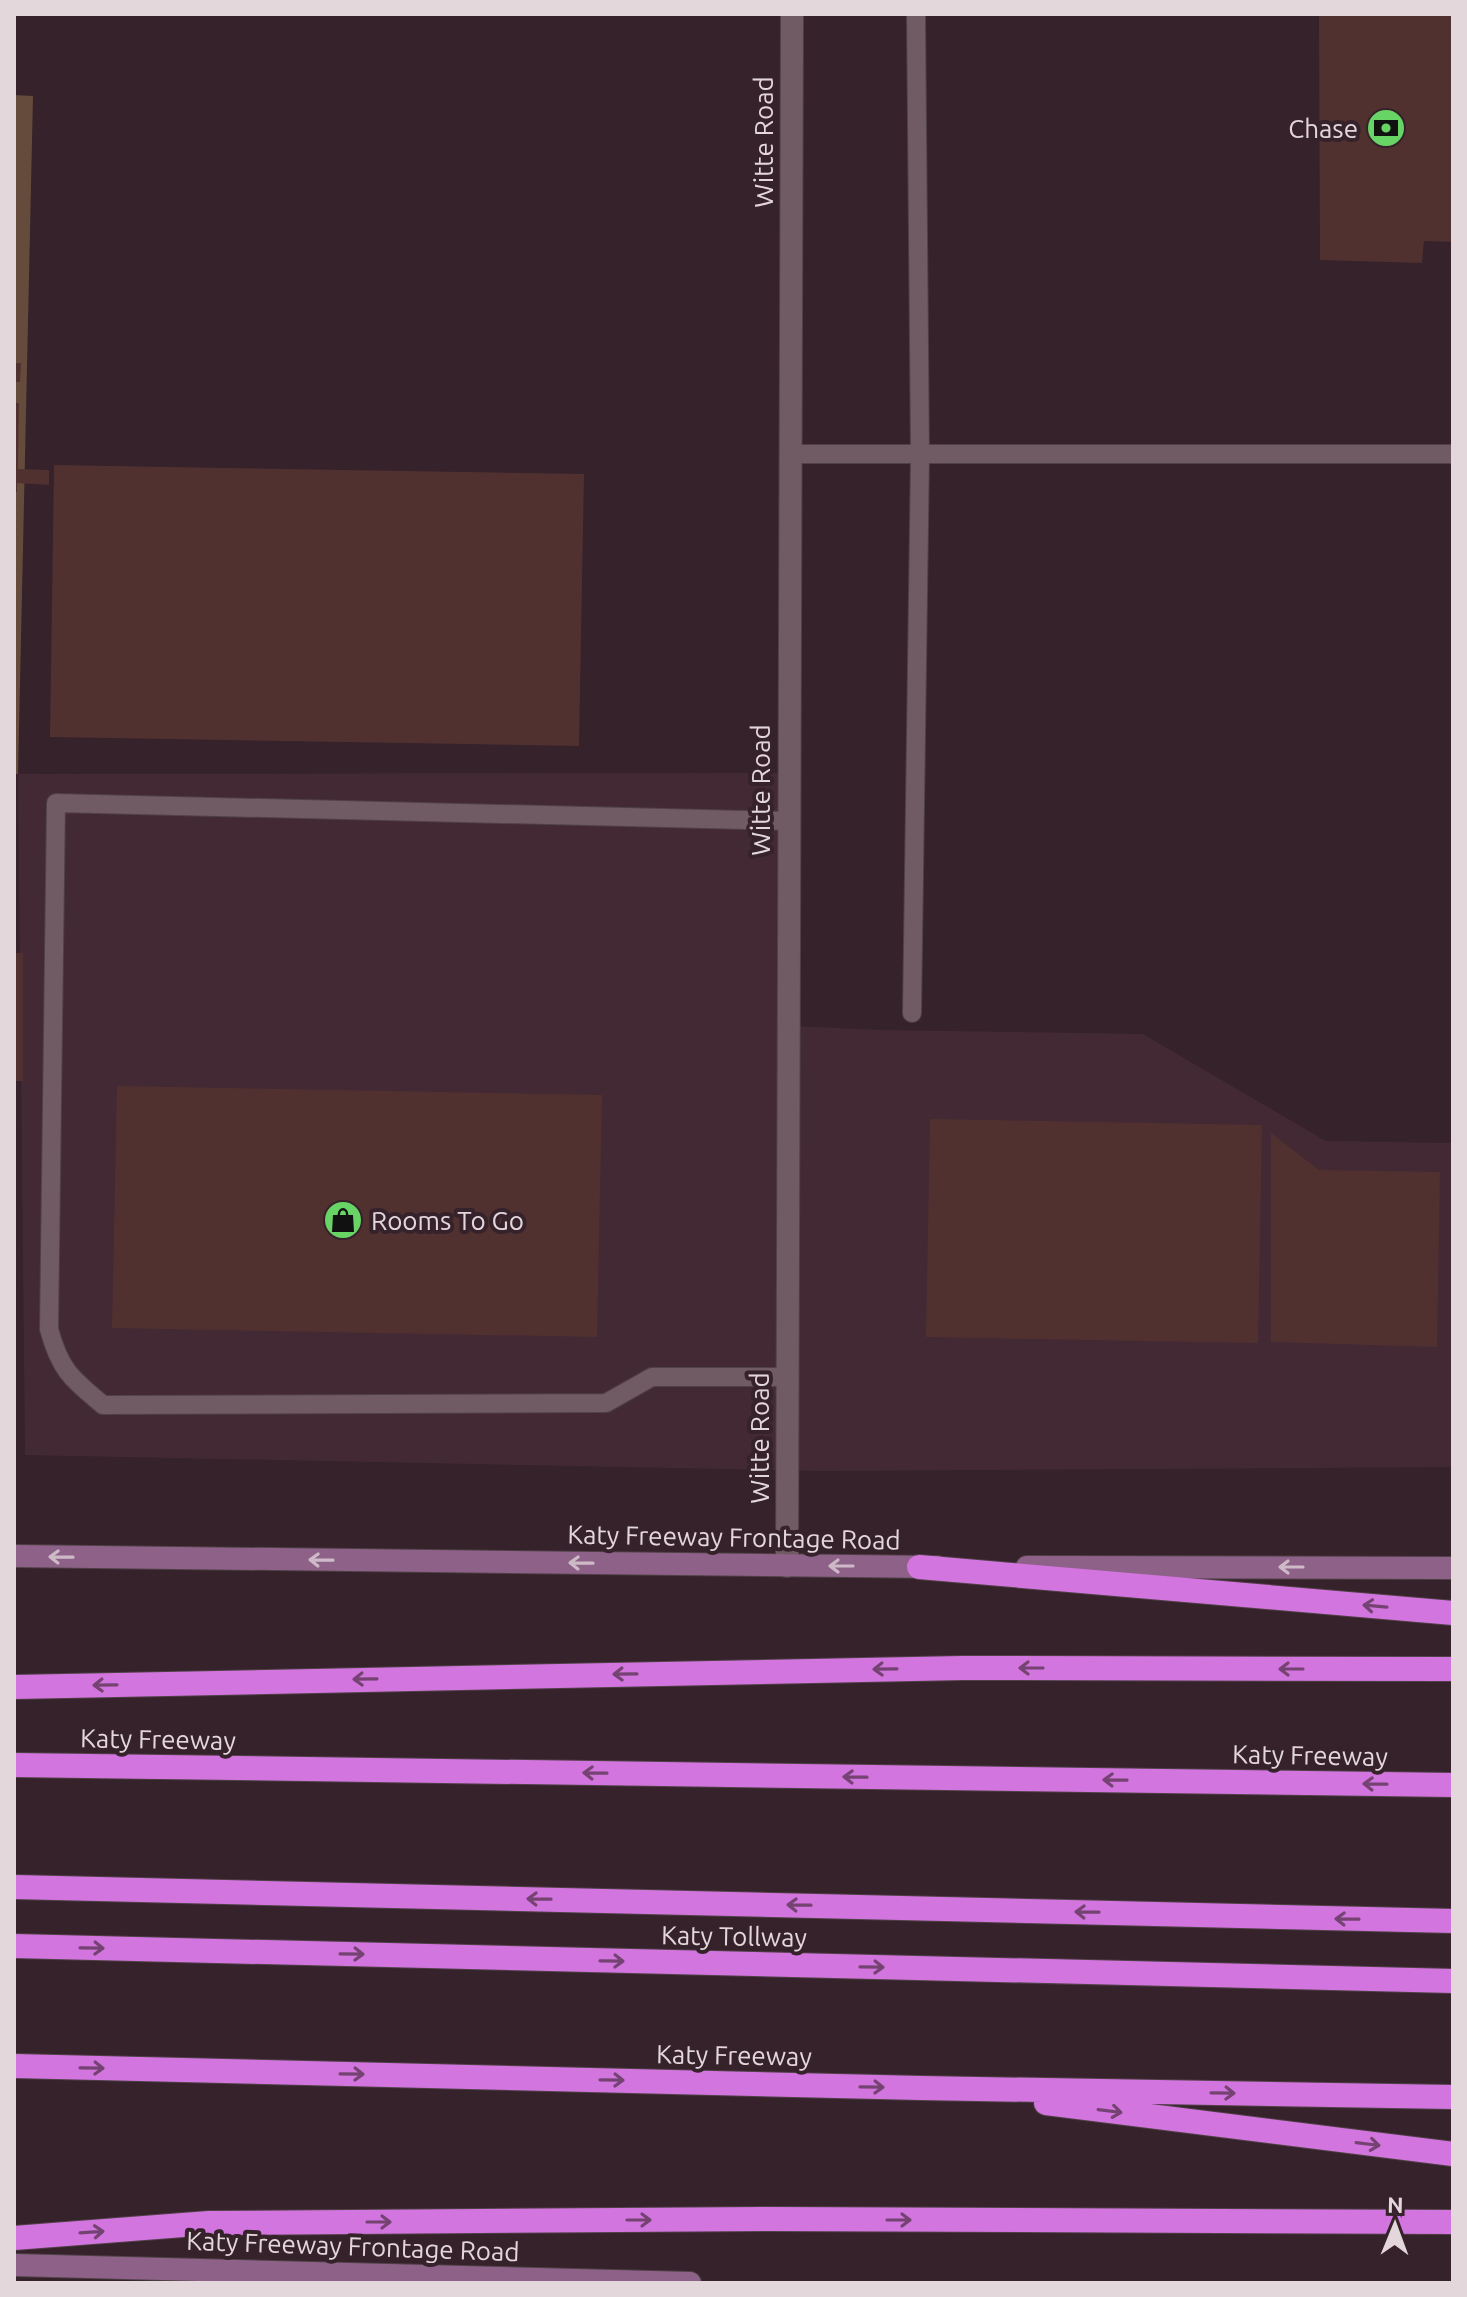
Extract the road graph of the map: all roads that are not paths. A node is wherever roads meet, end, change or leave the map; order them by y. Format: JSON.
{"nodes":[{"id":1,"x":792,"y":14,"type":"edge"},
{"id":2,"x":916,"y":14,"type":"edge"},
{"id":3,"x":789,"y":454,"type":"junction"},
{"id":4,"x":1453,"y":454,"type":"edge"},
{"id":5,"x":920,"y":455,"type":"junction"},
{"id":6,"x":788,"y":821,"type":"junction"},
{"id":7,"x":912,"y":1013,"type":"dead end"},
{"id":8,"x":787,"y":1377,"type":"junction"},
{"id":9,"x":14,"y":1556,"type":"edge"},
{"id":10,"x":787,"y":1566,"type":"junction"},
{"id":11,"x":919,"y":1567,"type":"junction"},
{"id":12,"x":1453,"y":1568,"type":"edge"},
{"id":13,"x":1453,"y":1613,"type":"edge"},
{"id":14,"x":1453,"y":1669,"type":"edge"},
{"id":15,"x":14,"y":1687,"type":"edge"},
{"id":16,"x":14,"y":1765,"type":"edge"},
{"id":17,"x":1453,"y":1785,"type":"edge"},
{"id":18,"x":14,"y":1887,"type":"edge"},
{"id":19,"x":1453,"y":1915,"type":"edge"},
{"id":20,"x":1390,"y":1920,"type":"junction"},
{"id":21,"x":1453,"y":1921,"type":"edge"},
{"id":22,"x":14,"y":1946,"type":"edge"},
{"id":23,"x":1453,"y":1981,"type":"edge"},
{"id":24,"x":14,"y":2066,"type":"edge"},
{"id":25,"x":921,"y":2088,"type":"junction"},
{"id":26,"x":1453,"y":2097,"type":"edge"},
{"id":27,"x":1453,"y":2154,"type":"edge"},
{"id":28,"x":1453,"y":2222,"type":"edge"},
{"id":29,"x":14,"y":2238,"type":"edge"},
{"id":30,"x":14,"y":2265,"type":"edge"},
{"id":31,"x":690,"y":2283,"type":"edge"}],
"edges":[{"from":1,"to":3,"type":"street","name":"Witte Road"},
{"from":2,"to":5,"type":"lane"},
{"from":3,"to":5,"type":"lane"},
{"from":3,"to":6,"type":"street","name":"Witte Road"},
{"from":4,"to":5,"type":"lane"},
{"from":5,"to":7,"type":"lane"},
{"from":6,"to":8,"type":"street","name":"Witte Road"},
{"from":6,"to":8,"type":"lane"},
{"from":8,"to":10,"type":"street","name":"Witte Road"},
{"from":10,"to":9,"type":"main road","name":"Katy Freeway Frontage Road","one_way":true},
{"from":11,"to":10,"type":"main road","name":"Katy Freeway Frontage Road","one_way":true},
{"from":12,"to":11,"type":"main road","name":"Katy Freeway Frontage Road","one_way":true},
{"from":13,"to":11,"type":"highway","one_way":true},
{"from":14,"to":15,"type":"highway","one_way":true},
{"from":17,"to":16,"type":"highway","name":"Katy Freeway","one_way":true},
{"from":20,"to":18,"type":"highway","name":"Katy Tollway","one_way":true},
{"from":19,"to":20,"type":"highway"},
{"from":20,"to":21,"type":"highway","name":"Katy Tollway"},
{"from":22,"to":23,"type":"highway","name":"Katy Tollway","one_way":true},
{"from":24,"to":25,"type":"highway","name":"Katy Freeway","one_way":true},
{"from":25,"to":26,"type":"highway","name":"Katy Freeway","one_way":true},
{"from":25,"to":27,"type":"highway","one_way":true},
{"from":29,"to":28,"type":"highway","one_way":true},
{"from":30,"to":31,"type":"main road","name":"Katy Freeway Frontage Road"}]}
